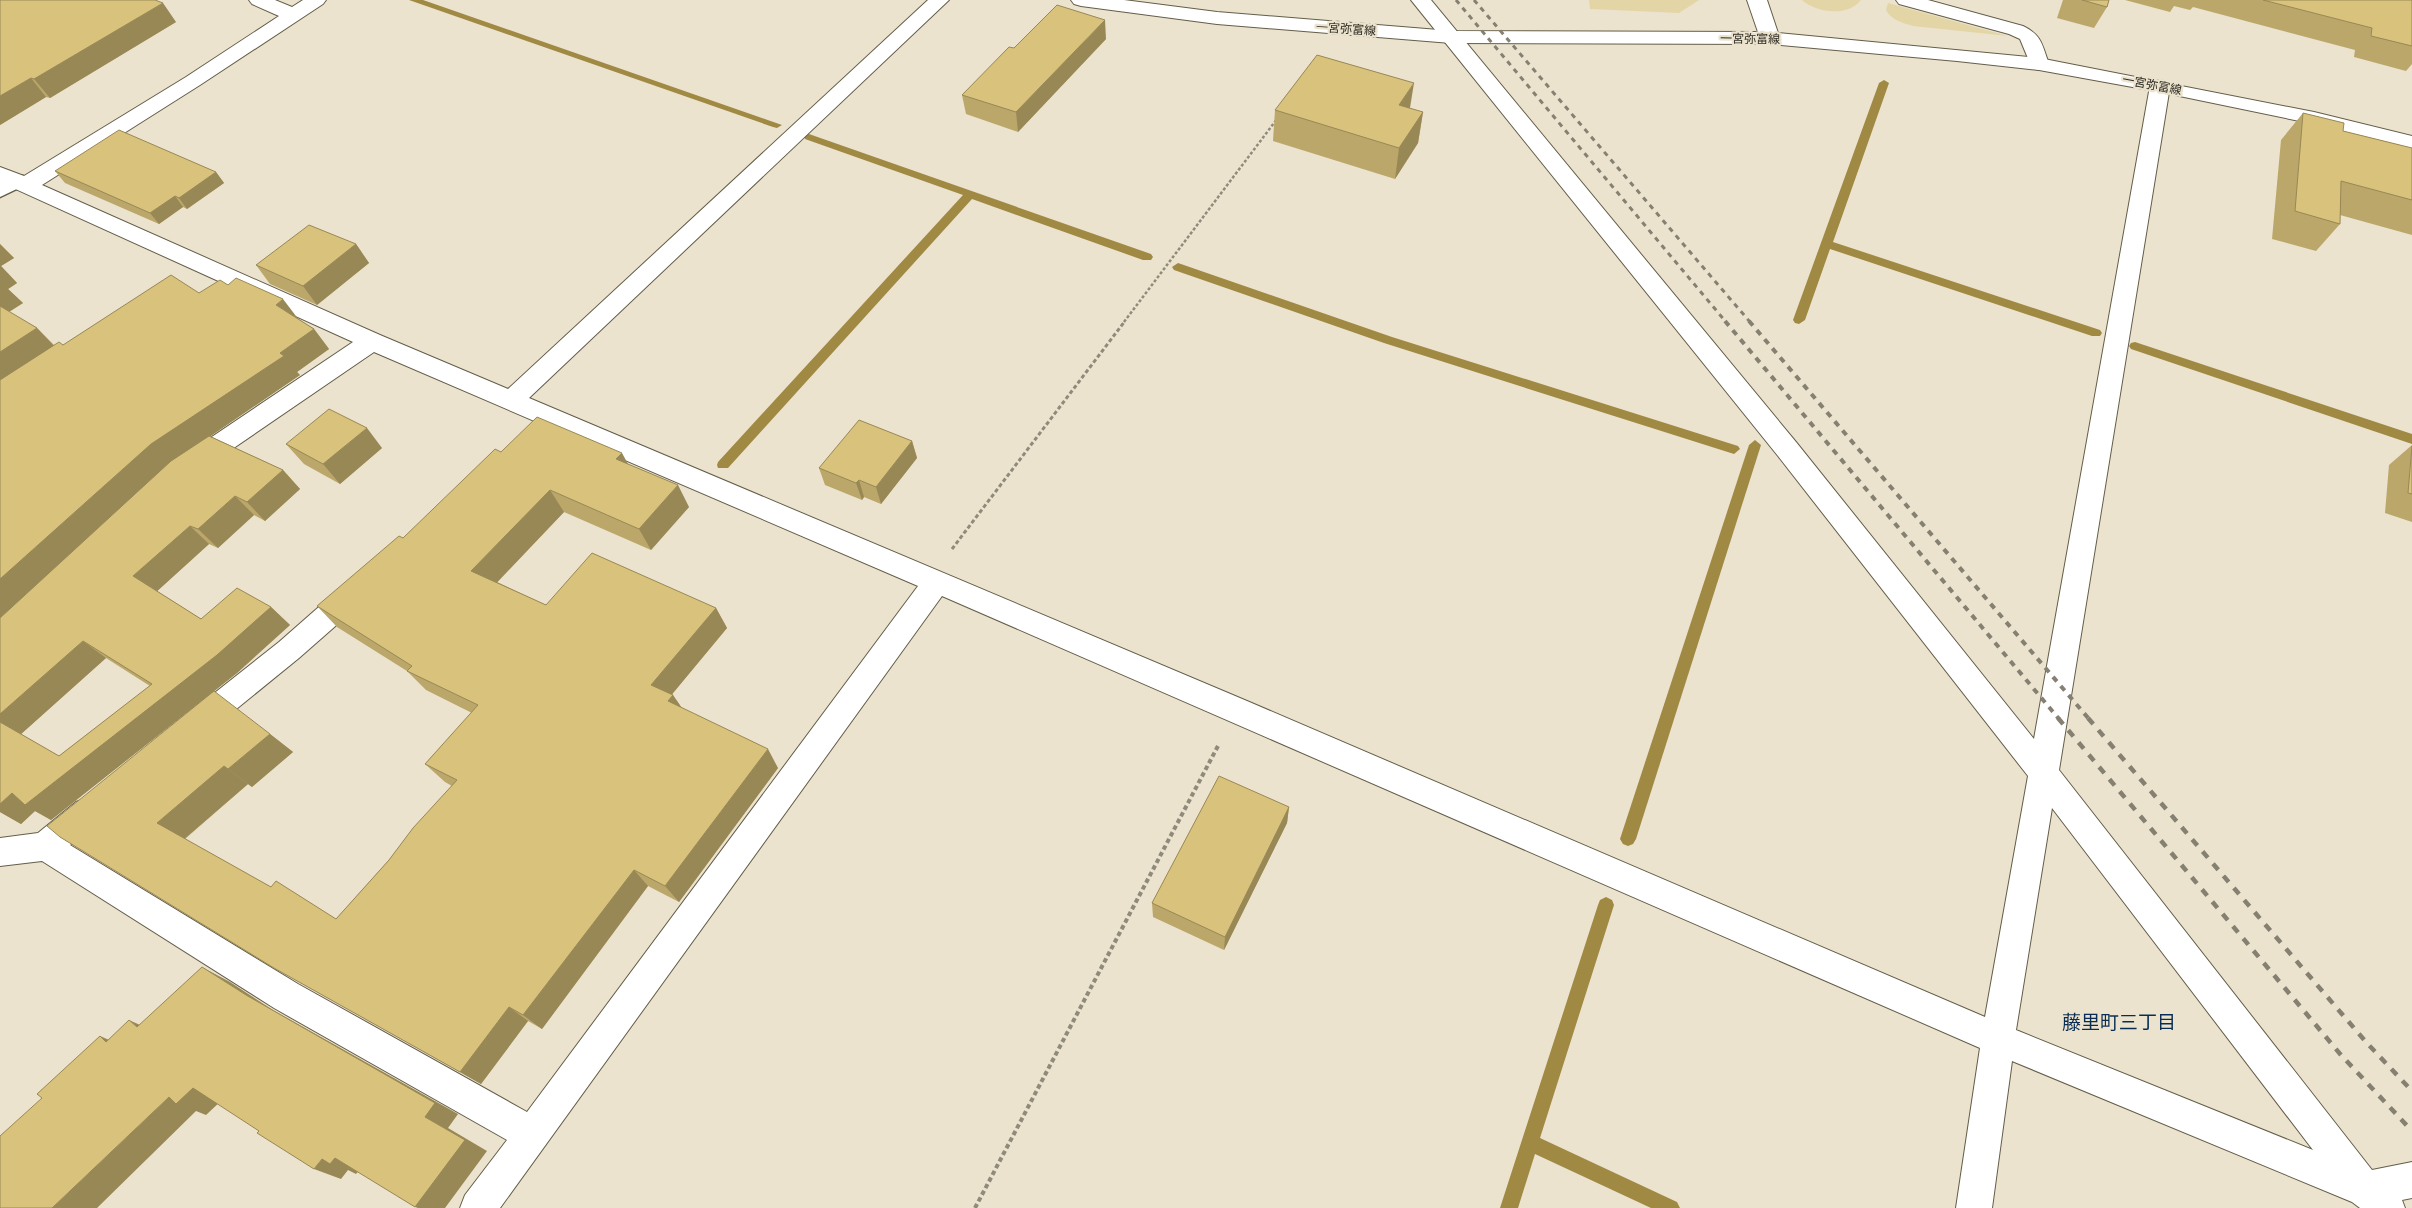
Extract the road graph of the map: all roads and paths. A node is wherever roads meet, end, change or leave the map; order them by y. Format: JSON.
{"nodes":[{"id":1,"x":259,"y":0,"type":"edge"},
{"id":2,"x":316,"y":0,"type":"edge"},
{"id":3,"x":940,"y":0,"type":"edge"},
{"id":4,"x":1081,"y":0,"type":"edge"},
{"id":5,"x":1421,"y":0,"type":"edge"},
{"id":6,"x":1757,"y":0,"type":"edge"},
{"id":7,"x":1906,"y":0,"type":"edge"},
{"id":8,"x":1932,"y":4,"type":"edge"},
{"id":9,"x":293,"y":15,"type":"junction"},
{"id":10,"x":1451,"y":37,"type":"junction"},
{"id":11,"x":1770,"y":38,"type":"junction"},
{"id":12,"x":2039,"y":64,"type":"junction"},
{"id":13,"x":2160,"y":86,"type":"junction"},
{"id":14,"x":1279,"y":117,"type":"edge"},
{"id":15,"x":2412,"y":143,"type":"edge"},
{"id":16,"x":10,"y":183,"type":"edge"},
{"id":17,"x":198,"y":263,"type":"junction"},
{"id":18,"x":174,"y":280,"type":"edge"},
{"id":19,"x":372,"y":341,"type":"junction"},
{"id":20,"x":511,"y":400,"type":"junction"},
{"id":21,"x":551,"y":417,"type":"junction"},
{"id":22,"x":529,"y":436,"type":"edge"},
{"id":23,"x":173,"y":478,"type":"edge"},
{"id":24,"x":377,"y":573,"type":"edge"},
{"id":25,"x":932,"y":581,"type":"junction"},
{"id":26,"x":1237,"y":710,"type":"junction"},
{"id":27,"x":174,"y":742,"type":"edge"},
{"id":28,"x":2044,"y":774,"type":"junction"},
{"id":29,"x":106,"y":797,"type":"edge"},
{"id":30,"x":45,"y":846,"type":"junction"},
{"id":31,"x":0,"y":852,"type":"edge"},
{"id":32,"x":1998,"y":1039,"type":"junction"},
{"id":33,"x":531,"y":1134,"type":"junction"},
{"id":34,"x":2412,"y":1180,"type":"edge"},
{"id":35,"x":2376,"y":1198,"type":"edge"},
{"id":36,"x":478,"y":1208,"type":"edge"},
{"id":37,"x":975,"y":1208,"type":"edge"},
{"id":38,"x":1974,"y":1208,"type":"edge"}],
"edges":[{"from":1,"to":9,"type":"street"},
{"from":2,"to":9,"type":"street"},
{"from":3,"to":20,"type":"street"},
{"from":4,"to":10,"type":"street","name":"一宮弥富線"},
{"from":5,"to":10,"type":"street"},
{"from":6,"to":11,"type":"street"},
{"from":7,"to":8,"type":"street"},
{"from":8,"to":12,"type":"street"},
{"from":9,"to":16,"type":"street"},
{"from":10,"to":11,"type":"street","name":"一宮弥富線"},
{"from":10,"to":28,"type":"street"},
{"from":11,"to":12,"type":"street","name":"一宮弥富線"},
{"from":12,"to":13,"type":"street","name":"一宮弥富線"},
{"from":13,"to":15,"type":"street","name":"一宮弥富線"},
{"from":13,"to":28,"type":"street"},
{"from":14,"to":25,"type":"path"},
{"from":16,"to":17,"type":"street"},
{"from":17,"to":18,"type":"street"},
{"from":17,"to":19,"type":"street"},
{"from":19,"to":20,"type":"street"},
{"from":19,"to":23,"type":"street"},
{"from":20,"to":21,"type":"street"},
{"from":21,"to":22,"type":"street"},
{"from":21,"to":25,"type":"street"},
{"from":24,"to":27,"type":"street"},
{"from":25,"to":26,"type":"street"},
{"from":25,"to":33,"type":"street"},
{"from":26,"to":32,"type":"street"},
{"from":26,"to":37,"type":"path"},
{"from":28,"to":32,"type":"street"},
{"from":28,"to":35,"type":"street"},
{"from":29,"to":30,"type":"street"},
{"from":30,"to":31,"type":"street"},
{"from":30,"to":33,"type":"street"},
{"from":32,"to":35,"type":"street"},
{"from":32,"to":38,"type":"street"},
{"from":33,"to":36,"type":"street"},
{"from":34,"to":35,"type":"street"}]}
